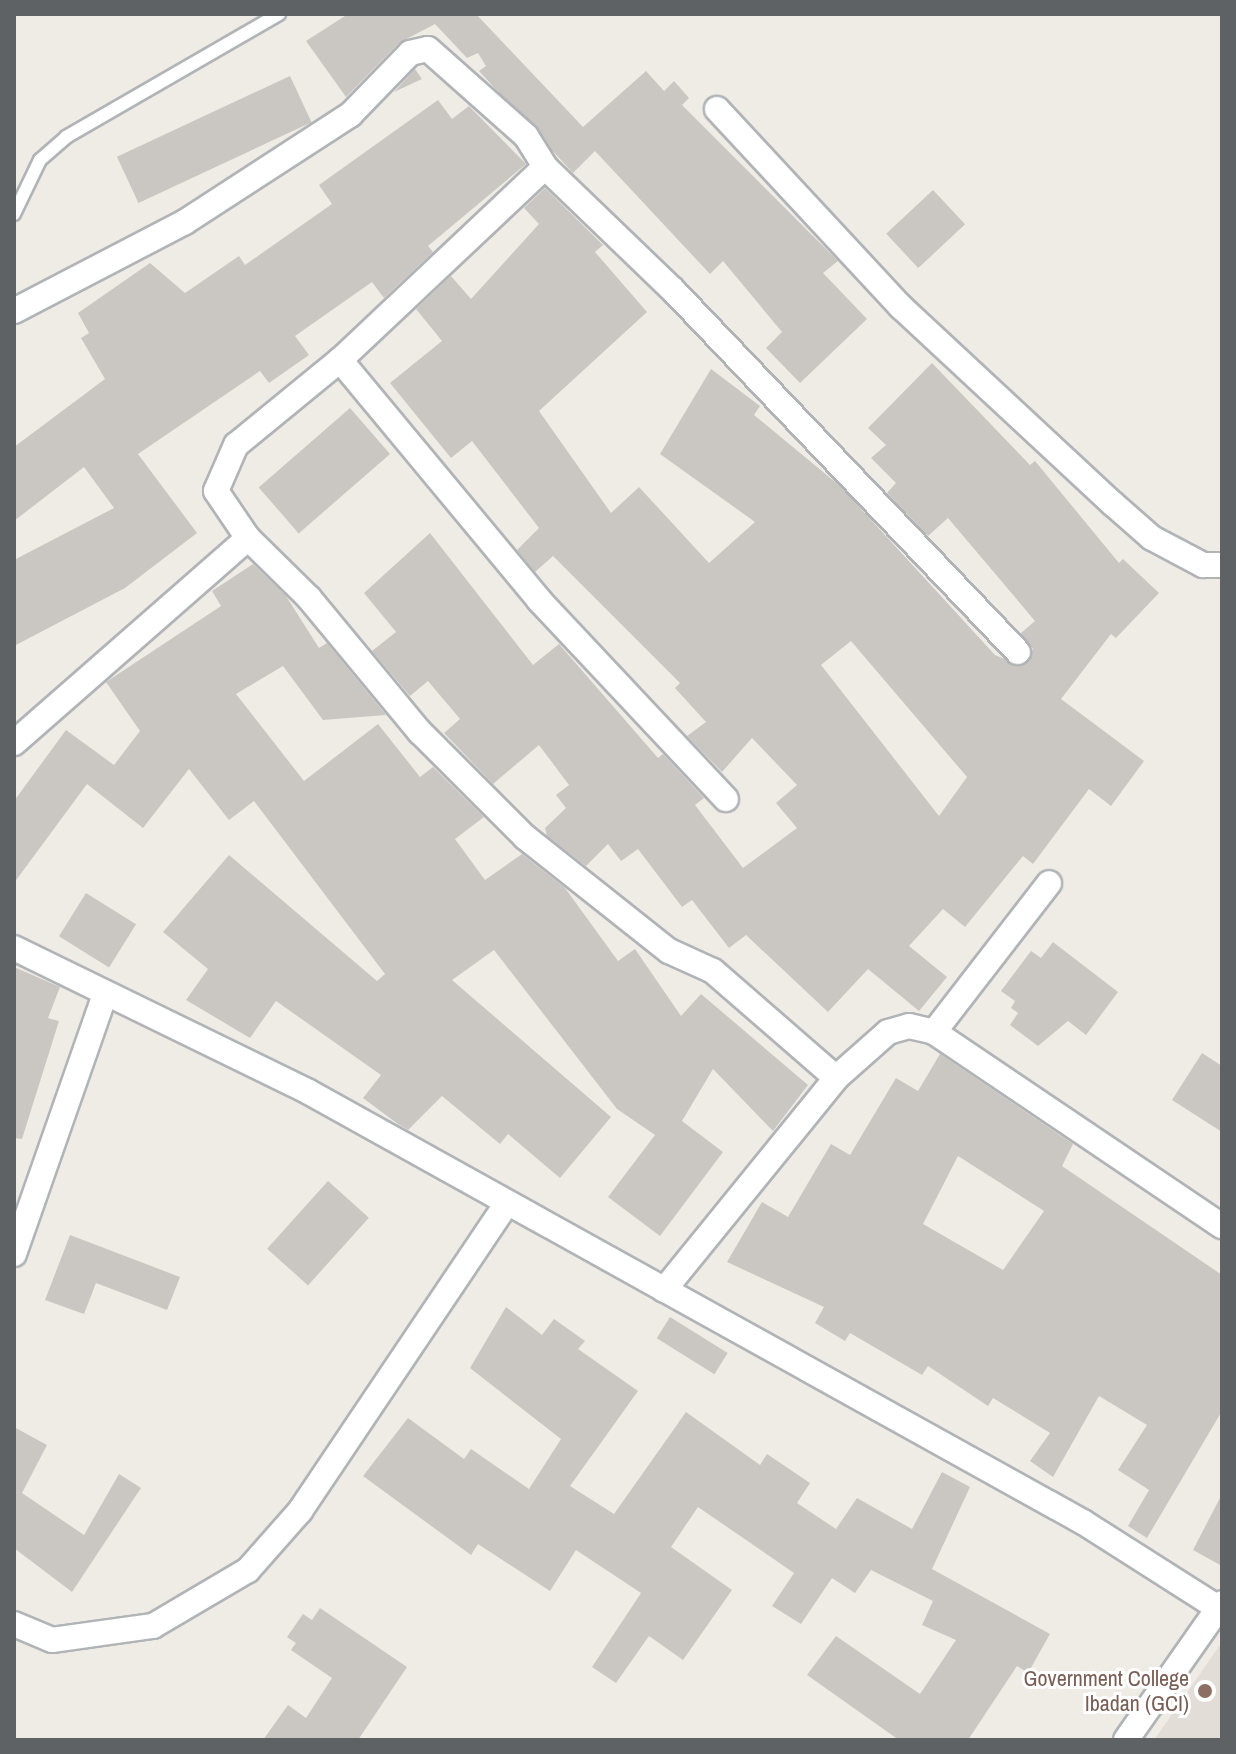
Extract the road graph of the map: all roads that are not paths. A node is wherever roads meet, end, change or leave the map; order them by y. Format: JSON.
{"nodes":[{"id":1,"x":279,"y":14,"type":"edge"},
{"id":2,"x":717,"y":109,"type":"dead end"},
{"id":3,"x":545,"y":167,"type":"junction"},
{"id":4,"x":14,"y":214,"type":"edge"},
{"id":5,"x":14,"y":311,"type":"edge"},
{"id":6,"x":340,"y":360,"type":"junction"},
{"id":7,"x":248,"y":538,"type":"junction"},
{"id":8,"x":1222,"y":565,"type":"edge"},
{"id":9,"x":1018,"y":652,"type":"dead end"},
{"id":10,"x":14,"y":743,"type":"edge"},
{"id":11,"x":726,"y":799,"type":"dead end"},
{"id":12,"x":1049,"y":883,"type":"dead end"},
{"id":13,"x":14,"y":948,"type":"edge"},
{"id":14,"x":105,"y":994,"type":"junction"},
{"id":15,"x":934,"y":1032,"type":"junction"},
{"id":16,"x":836,"y":1078,"type":"junction"},
{"id":17,"x":507,"y":1203,"type":"junction"},
{"id":18,"x":1222,"y":1226,"type":"edge"},
{"id":19,"x":14,"y":1254,"type":"edge"},
{"id":20,"x":664,"y":1290,"type":"junction"},
{"id":21,"x":1220,"y":1605,"type":"edge"},
{"id":22,"x":14,"y":1624,"type":"edge"},
{"id":23,"x":1126,"y":1740,"type":"edge"}],
"edges":[{"from":1,"to":4,"type":"lane"},
{"from":2,"to":8,"type":"street"},
{"from":3,"to":5,"type":"street"},
{"from":3,"to":6,"type":"street"},
{"from":3,"to":9,"type":"street"},
{"from":6,"to":7,"type":"street"},
{"from":6,"to":11,"type":"street"},
{"from":7,"to":10,"type":"street"},
{"from":7,"to":16,"type":"street"},
{"from":12,"to":15,"type":"street"},
{"from":13,"to":14,"type":"street"},
{"from":14,"to":17,"type":"street"},
{"from":14,"to":19,"type":"street"},
{"from":15,"to":16,"type":"street"},
{"from":15,"to":18,"type":"street"},
{"from":16,"to":20,"type":"street"},
{"from":17,"to":20,"type":"street"},
{"from":17,"to":22,"type":"street"},
{"from":20,"to":21,"type":"street"},
{"from":21,"to":23,"type":"street"}]}
